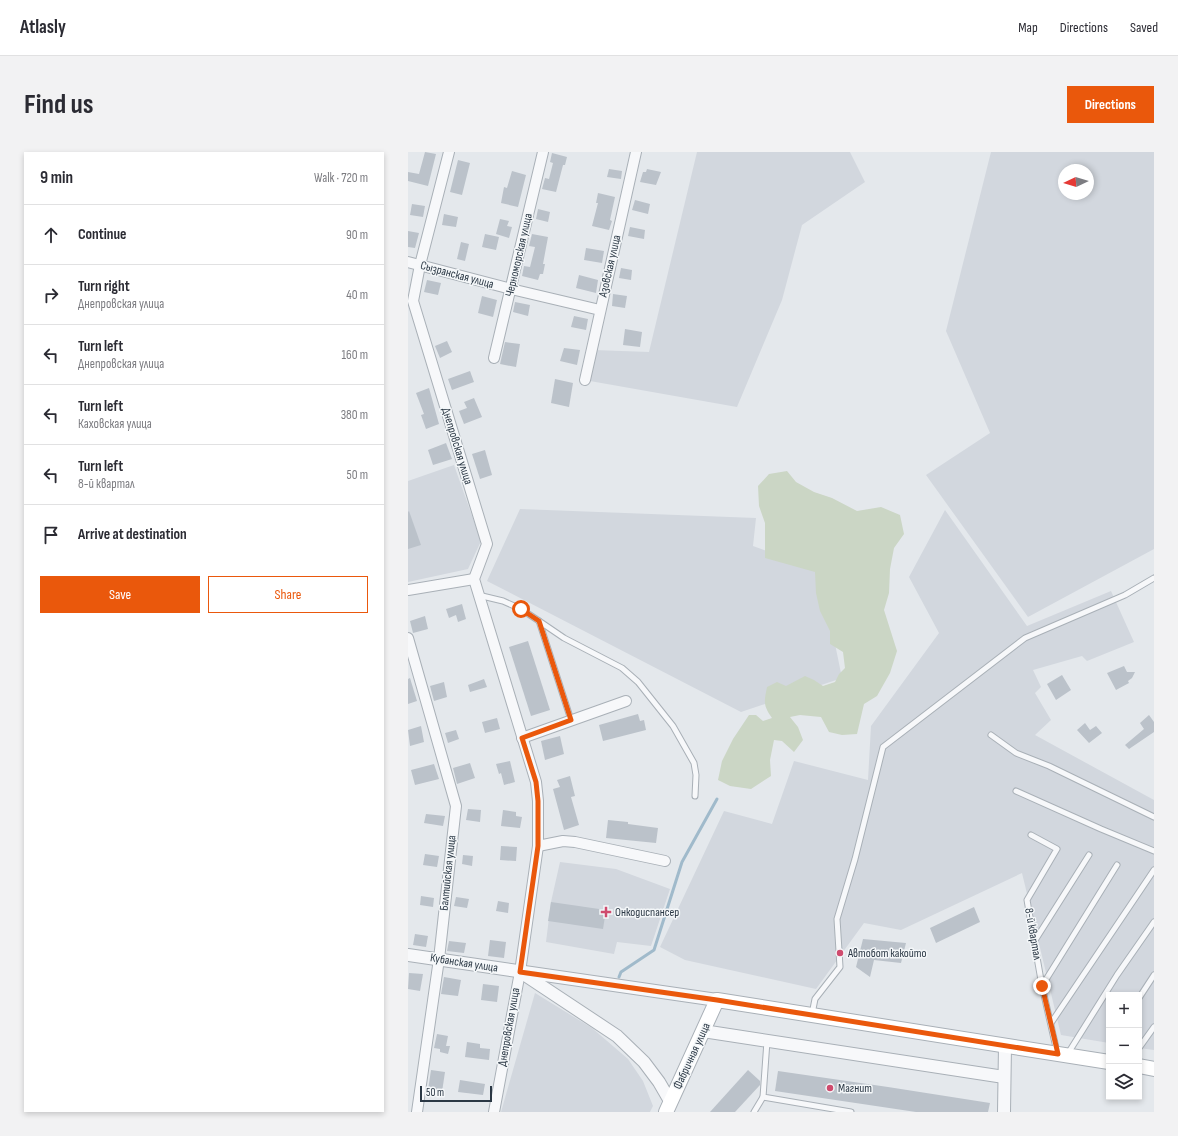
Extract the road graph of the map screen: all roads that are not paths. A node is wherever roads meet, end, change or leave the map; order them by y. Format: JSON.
{"nodes":[{"id":1,"x":449,"y":152,"type":"edge"},
{"id":2,"x":543,"y":152,"type":"edge"},
{"id":3,"x":636,"y":152,"type":"edge"},
{"id":4,"x":408,"y":262,"type":"edge"},
{"id":5,"x":420,"y":265,"type":"junction"},
{"id":6,"x":511,"y":289,"type":"junction"},
{"id":7,"x":600,"y":310,"type":"junction"},
{"id":8,"x":494,"y":358,"type":"dead end"},
{"id":9,"x":585,"y":380,"type":"dead end"},
{"id":10,"x":1154,"y":578,"type":"edge"},
{"id":11,"x":474,"y":579,"type":"junction"},
{"id":12,"x":408,"y":590,"type":"edge"},
{"id":13,"x":478,"y":595,"type":"junction"},
{"id":14,"x":539,"y":621,"type":"junction"},
{"id":15,"x":408,"y":638,"type":"edge"},
{"id":16,"x":626,"y":701,"type":"dead end"},
{"id":17,"x":571,"y":720,"type":"junction"},
{"id":18,"x":991,"y":735,"type":"dead end"},
{"id":19,"x":522,"y":738,"type":"junction"},
{"id":20,"x":1016,"y":791,"type":"dead end"},
{"id":21,"x":695,"y":796,"type":"dead end"},
{"id":22,"x":1154,"y":817,"type":"edge"},
{"id":23,"x":1032,"y":835,"type":"dead end"},
{"id":24,"x":538,"y":846,"type":"junction"},
{"id":25,"x":1154,"y":851,"type":"edge"},
{"id":26,"x":1089,"y":855,"type":"dead end"},
{"id":27,"x":665,"y":861,"type":"dead end"},
{"id":28,"x":1117,"y":865,"type":"dead end"},
{"id":29,"x":1154,"y":870,"type":"edge"},
{"id":30,"x":1154,"y":922,"type":"edge"},
{"id":31,"x":1034,"y":942,"type":"junction"},
{"id":32,"x":408,"y":955,"type":"edge"},
{"id":33,"x":439,"y":959,"type":"junction"},
{"id":34,"x":520,"y":972,"type":"junction"},
{"id":35,"x":1154,"y":975,"type":"edge"},
{"id":36,"x":1042,"y":986,"type":"junction"},
{"id":37,"x":1142,"y":993,"type":"edge"},
{"id":38,"x":717,"y":1000,"type":"junction"},
{"id":39,"x":812,"y":1015,"type":"junction"},
{"id":40,"x":1051,"y":1023,"type":"junction"},
{"id":41,"x":1154,"y":1027,"type":"edge"},
{"id":42,"x":703,"y":1031,"type":"junction"},
{"id":43,"x":767,"y":1041,"type":"junction"},
{"id":44,"x":1142,"y":1044,"type":"edge"},
{"id":45,"x":1005,"y":1046,"type":"junction"},
{"id":46,"x":1062,"y":1054,"type":"junction"},
{"id":47,"x":1106,"y":1059,"type":"edge"},
{"id":48,"x":1142,"y":1067,"type":"edge"},
{"id":49,"x":1154,"y":1069,"type":"edge"},
{"id":50,"x":1004,"y":1077,"type":"junction"},
{"id":51,"x":763,"y":1097,"type":"junction"},
{"id":52,"x":668,"y":1107,"type":"edge"},
{"id":53,"x":417,"y":1112,"type":"edge"},
{"id":54,"x":494,"y":1112,"type":"edge"},
{"id":55,"x":754,"y":1112,"type":"edge"},
{"id":56,"x":851,"y":1112,"type":"edge"},
{"id":57,"x":1004,"y":1112,"type":"edge"}],
"edges":[{"from":1,"to":5,"type":"street","name":"Днепровская улица"},
{"from":2,"to":6,"type":"street","name":"Черноморская улица"},
{"from":3,"to":7,"type":"street","name":"Азовская улица"},
{"from":4,"to":5,"type":"street","name":"Сызранская улица"},
{"from":5,"to":6,"type":"street","name":"Сызранская улица"},
{"from":5,"to":11,"type":"street","name":"Днепровская улица"},
{"from":6,"to":7,"type":"street","name":"Сызранская улица"},
{"from":6,"to":8,"type":"street","name":"Черноморская улица"},
{"from":7,"to":9,"type":"street","name":"Азовская улица"},
{"from":10,"to":39,"type":"lane"},
{"from":11,"to":12,"type":"street"},
{"from":11,"to":13,"type":"street","name":"Днепровская улица"},
{"from":13,"to":14,"type":"lane"},
{"from":13,"to":19,"type":"street","name":"Днепровская улица"},
{"from":14,"to":17,"type":"lane"},
{"from":14,"to":21,"type":"lane"},
{"from":15,"to":33,"type":"street","name":"Балтийская улица"},
{"from":16,"to":17,"type":"street"},
{"from":17,"to":19,"type":"street"},
{"from":18,"to":22,"type":"lane"},
{"from":19,"to":24,"type":"street","name":"Днепровская улица"},
{"from":20,"to":25,"type":"lane"},
{"from":23,"to":31,"type":"lane","name":"8-й квартал"},
{"from":24,"to":27,"type":"street"},
{"from":24,"to":34,"type":"street","name":"Днепровская улица"},
{"from":26,"to":31,"type":"lane"},
{"from":28,"to":36,"type":"lane"},
{"from":29,"to":40,"type":"lane"},
{"from":30,"to":46,"type":"lane"},
{"from":31,"to":36,"type":"lane","name":"8-й квартал"},
{"from":32,"to":33,"type":"street","name":"Кубанская улица"},
{"from":33,"to":34,"type":"street","name":"Кубанская улица"},
{"from":33,"to":53,"type":"street","name":"Балтийская улица"},
{"from":34,"to":38,"type":"street","name":"Кубанская улица"},
{"from":34,"to":52,"type":"street"},
{"from":34,"to":54,"type":"street","name":"Днепровская улица"},
{"from":35,"to":37,"type":"lane"},
{"from":36,"to":40,"type":"lane","name":"8-й квартал"},
{"from":38,"to":39,"type":"main road"},
{"from":38,"to":42,"type":"main road","name":"Фабричная улица"},
{"from":39,"to":45,"type":"main road"},
{"from":40,"to":46,"type":"lane","name":"8-й квартал"},
{"from":41,"to":44,"type":"lane"},
{"from":42,"to":43,"type":"street"},
{"from":42,"to":52,"type":"main road","name":"Фабричная улица"},
{"from":43,"to":50,"type":"street"},
{"from":43,"to":51,"type":"lane"},
{"from":45,"to":46,"type":"main road"},
{"from":45,"to":50,"type":"street"},
{"from":46,"to":47,"type":"main road"},
{"from":48,"to":49,"type":"main road"},
{"from":50,"to":57,"type":"street"},
{"from":51,"to":55,"type":"lane"},
{"from":51,"to":56,"type":"lane"}]}
